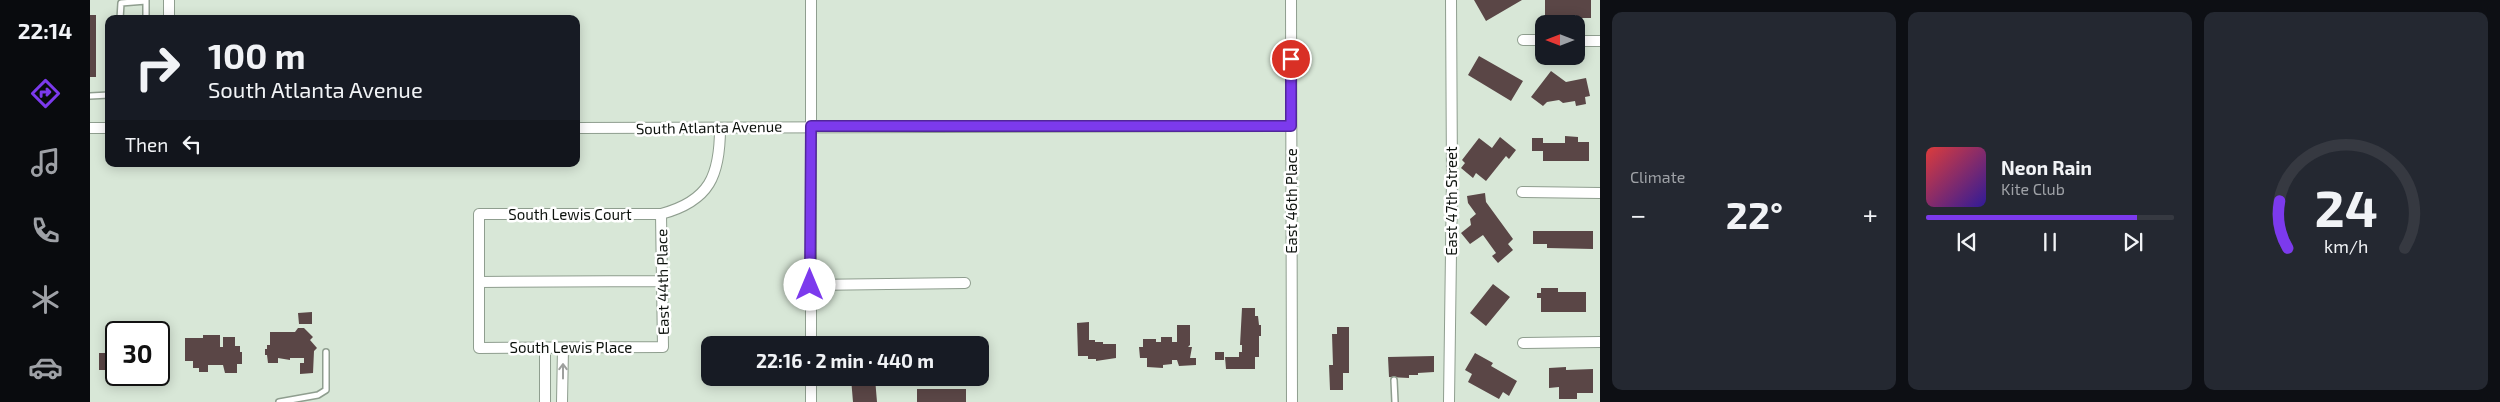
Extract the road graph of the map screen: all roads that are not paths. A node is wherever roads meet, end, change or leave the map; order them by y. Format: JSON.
{"nodes":[{"id":1,"x":169,"y":0,"type":"edge"},
{"id":2,"x":811,"y":0,"type":"edge"},
{"id":3,"x":1291,"y":0,"type":"edge"},
{"id":4,"x":1451,"y":0,"type":"edge"},
{"id":5,"x":146,"y":1,"type":"edge"},
{"id":6,"x":120,"y":15,"type":"edge"},
{"id":7,"x":146,"y":15,"type":"edge"},
{"id":8,"x":169,"y":15,"type":"edge"},
{"id":9,"x":1523,"y":40,"type":"dead end"},
{"id":10,"x":1535,"y":40,"type":"edge"},
{"id":11,"x":1585,"y":41,"type":"edge"},
{"id":12,"x":1600,"y":41,"type":"edge"},
{"id":13,"x":105,"y":95,"type":"edge"},
{"id":14,"x":90,"y":96,"type":"edge"},
{"id":15,"x":811,"y":126,"type":"junction"},
{"id":16,"x":1291,"y":126,"type":"junction"},
{"id":17,"x":90,"y":128,"type":"edge"},
{"id":18,"x":105,"y":128,"type":"edge"},
{"id":19,"x":580,"y":128,"type":"edge"},
{"id":20,"x":720,"y":128,"type":"junction"},
{"id":21,"x":1522,"y":192,"type":"dead end"},
{"id":22,"x":1600,"y":193,"type":"edge"},
{"id":23,"x":661,"y":214,"type":"junction"},
{"id":24,"x":662,"y":281,"type":"junction"},
{"id":25,"x":479,"y":282,"type":"junction"},
{"id":26,"x":965,"y":283,"type":"dead end"},
{"id":27,"x":810,"y":285,"type":"junction"},
{"id":28,"x":811,"y":336,"type":"edge"},
{"id":29,"x":1600,"y":342,"type":"edge"},
{"id":30,"x":1523,"y":343,"type":"dead end"},
{"id":31,"x":662,"y":346,"type":"joint"},
{"id":32,"x":545,"y":348,"type":"junction"},
{"id":33,"x":563,"y":348,"type":"junction"},
{"id":34,"x":326,"y":352,"type":"dead end"},
{"id":35,"x":1394,"y":380,"type":"dead end"},
{"id":36,"x":811,"y":386,"type":"edge"},
{"id":37,"x":545,"y":398,"type":"edge"},
{"id":38,"x":562,"y":398,"type":"edge"},
{"id":39,"x":280,"y":402,"type":"edge"},
{"id":40,"x":811,"y":402,"type":"edge"},
{"id":41,"x":1292,"y":402,"type":"edge"},
{"id":42,"x":1395,"y":402,"type":"edge"},
{"id":43,"x":1449,"y":402,"type":"edge"}],
"edges":[{"from":1,"to":8,"type":"street"},
{"from":2,"to":15,"type":"street"},
{"from":3,"to":16,"type":"street","name":"East 46th Place"},
{"from":4,"to":43,"type":"street","name":"East 47th Street"},
{"from":5,"to":6,"type":"lane"},
{"from":5,"to":7,"type":"lane"},
{"from":9,"to":10,"type":"street"},
{"from":11,"to":12,"type":"street"},
{"from":13,"to":14,"type":"lane"},
{"from":15,"to":16,"type":"street","name":"South Atlanta Avenue"},
{"from":15,"to":20,"type":"street","name":"South Atlanta Avenue"},
{"from":15,"to":27,"type":"street"},
{"from":16,"to":41,"type":"street","name":"East 46th Place"},
{"from":17,"to":18,"type":"street"},
{"from":19,"to":20,"type":"street","name":"South Atlanta Avenue"},
{"from":20,"to":23,"type":"street","name":"East 44th Place"},
{"from":21,"to":22,"type":"street"},
{"from":23,"to":24,"type":"street","name":"East 44th Place"},
{"from":23,"to":25,"type":"street","name":"South Lewis Court"},
{"from":24,"to":25,"type":"street"},
{"from":24,"to":31,"type":"street","name":"East 44th Place"},
{"from":25,"to":32,"type":"street","name":"South Lewis Place"},
{"from":26,"to":27,"type":"street"},
{"from":27,"to":28,"type":"street"},
{"from":29,"to":30,"type":"street"},
{"from":31,"to":33,"type":"street","name":"South Lewis Place"},
{"from":32,"to":33,"type":"street","name":"South Lewis Place"},
{"from":32,"to":37,"type":"street"},
{"from":38,"to":33,"type":"street","one_way":true},
{"from":34,"to":39,"type":"lane"},
{"from":35,"to":42,"type":"lane"},
{"from":36,"to":40,"type":"street"},
{"from":37,"to":38,"type":"lane"}]}
